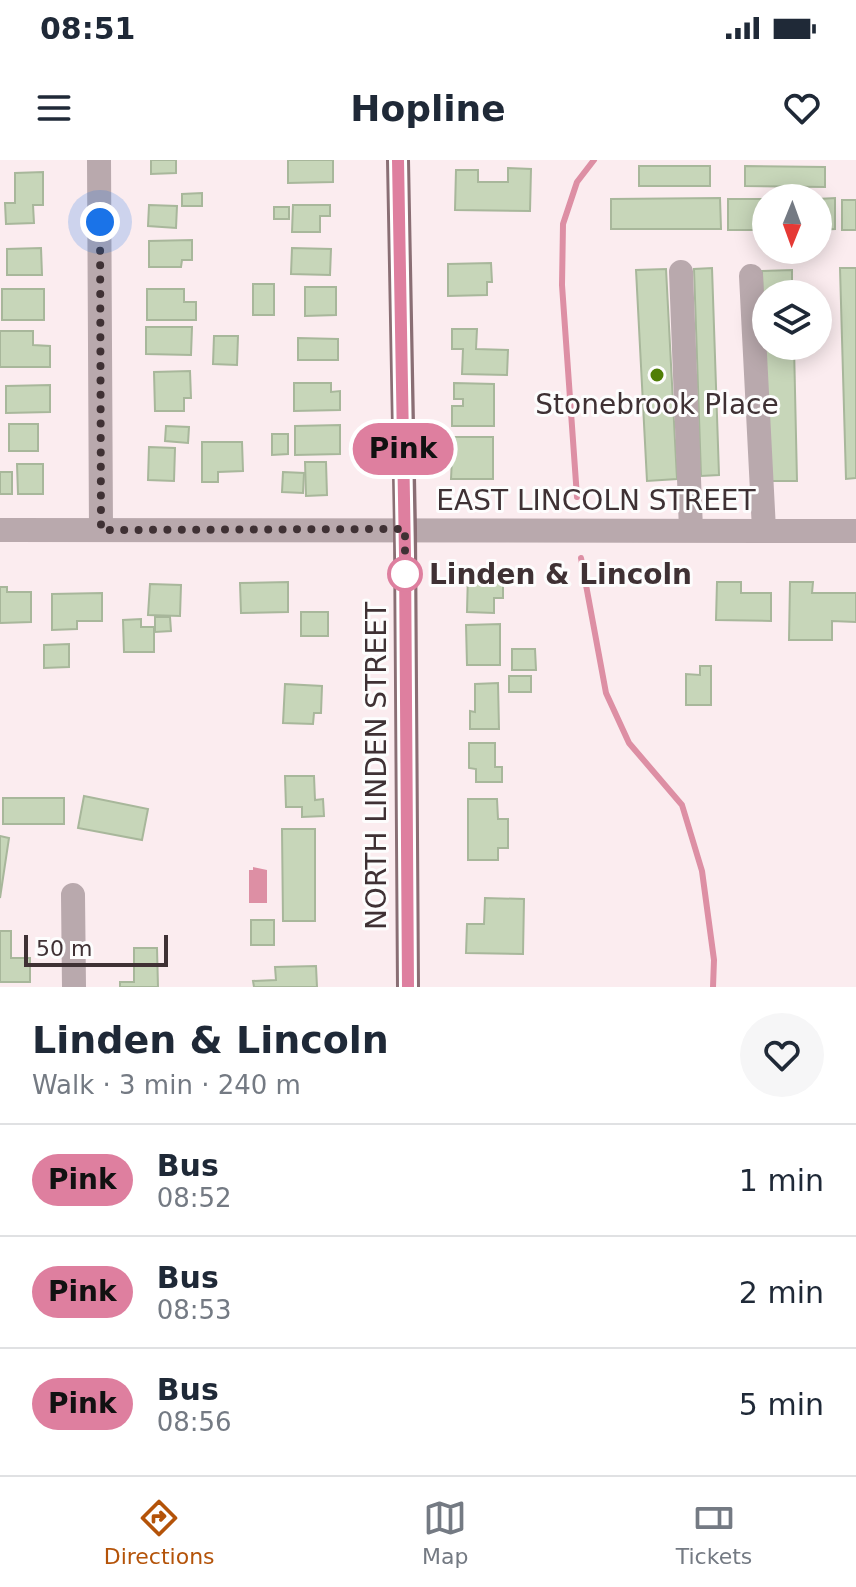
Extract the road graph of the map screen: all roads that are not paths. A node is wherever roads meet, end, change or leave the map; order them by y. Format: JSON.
{"nodes":[{"id":1,"x":99,"y":160,"type":"edge"},
{"id":2,"x":398,"y":160,"type":"edge"},
{"id":3,"x":681,"y":272,"type":"dead end"},
{"id":4,"x":751,"y":276,"type":"dead end"},
{"id":5,"x":405,"y":529,"type":"junction"},
{"id":6,"x":0,"y":530,"type":"edge"},
{"id":7,"x":101,"y":530,"type":"junction"},
{"id":8,"x":691,"y":530,"type":"junction"},
{"id":9,"x":764,"y":530,"type":"junction"},
{"id":10,"x":856,"y":531,"type":"edge"},
{"id":11,"x":73,"y":895,"type":"dead end"},
{"id":12,"x":74,"y":987,"type":"edge"},
{"id":13,"x":408,"y":987,"type":"edge"}],
"edges":[{"from":1,"to":7,"type":"street"},
{"from":2,"to":5,"type":"main road","name":"NORTH LINDEN STREET"},
{"from":3,"to":8,"type":"street"},
{"from":4,"to":9,"type":"street"},
{"from":5,"to":7,"type":"street","name":"EAST LINCOLN STREET"},
{"from":5,"to":8,"type":"street","name":"EAST LINCOLN STREET"},
{"from":5,"to":13,"type":"main road","name":"NORTH LINDEN STREET"},
{"from":6,"to":7,"type":"street","name":"EAST LINCOLN STREET"},
{"from":8,"to":9,"type":"street","name":"EAST LINCOLN STREET"},
{"from":9,"to":10,"type":"street","name":"EAST LINCOLN STREET"},
{"from":11,"to":12,"type":"street"}]}
